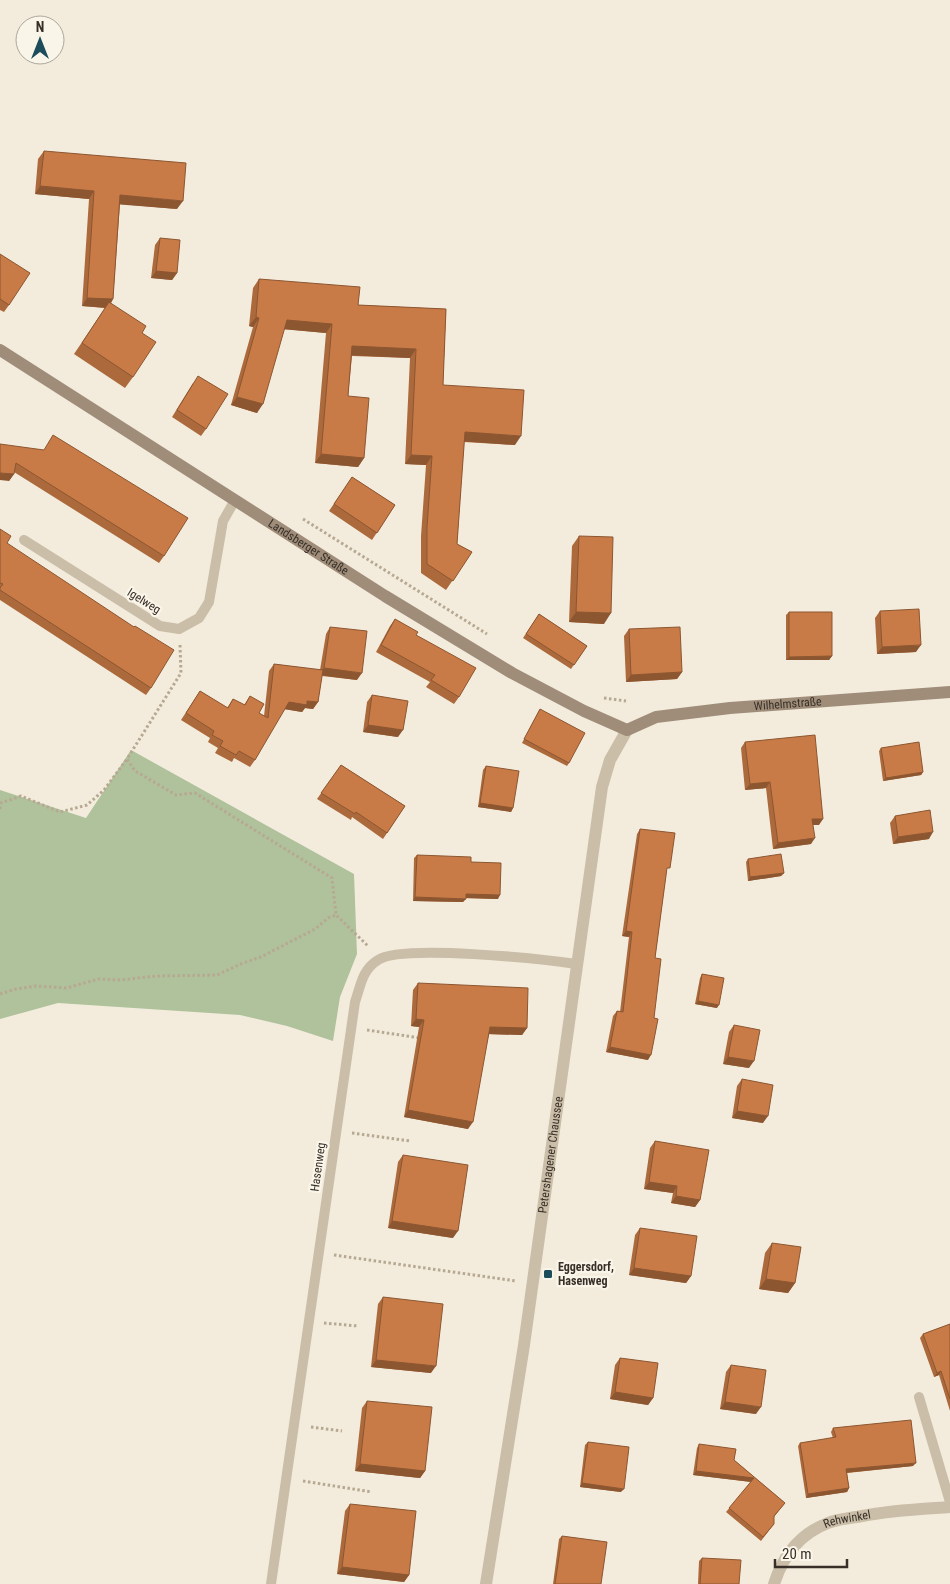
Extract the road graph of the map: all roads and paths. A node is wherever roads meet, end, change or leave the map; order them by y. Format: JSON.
{"nodes":[{"id":1,"x":0,"y":350,"type":"edge"},
{"id":2,"x":235,"y":500,"type":"junction"},
{"id":3,"x":296,"y":515,"type":"dead end"},
{"id":4,"x":24,"y":540,"type":"dead end"},
{"id":5,"x":179,"y":629,"type":"junction"},
{"id":6,"x":492,"y":637,"type":"dead end"},
{"id":7,"x":950,"y":692,"type":"edge"},
{"id":8,"x":598,"y":697,"type":"dead end"},
{"id":9,"x":626,"y":701,"type":"dead end"},
{"id":10,"x":627,"y":730,"type":"junction"},
{"id":11,"x":127,"y":759,"type":"junction"},
{"id":12,"x":0,"y":809,"type":"edge"},
{"id":13,"x":336,"y":915,"type":"junction"},
{"id":14,"x":380,"y":958,"type":"junction"},
{"id":15,"x":576,"y":964,"type":"junction"},
{"id":16,"x":0,"y":993,"type":"edge"},
{"id":17,"x":351,"y":1028,"type":"junction"},
{"id":18,"x":425,"y":1038,"type":"edge"},
{"id":19,"x":337,"y":1130,"type":"junction"},
{"id":20,"x":410,"y":1141,"type":"dead end"},
{"id":21,"x":318,"y":1252,"type":"junction"},
{"id":22,"x":532,"y":1284,"type":"junction"},
{"id":23,"x":309,"y":1321,"type":"junction"},
{"id":24,"x":358,"y":1326,"type":"dead end"},
{"id":25,"x":919,"y":1397,"type":"dead end"},
{"id":26,"x":295,"y":1424,"type":"junction"},
{"id":27,"x":342,"y":1431,"type":"dead end"},
{"id":28,"x":287,"y":1479,"type":"junction"},
{"id":29,"x":372,"y":1492,"type":"dead end"},
{"id":30,"x":950,"y":1502,"type":"edge"},
{"id":31,"x":950,"y":1507,"type":"edge"},
{"id":32,"x":271,"y":1584,"type":"edge"},
{"id":33,"x":486,"y":1584,"type":"edge"},
{"id":34,"x":774,"y":1584,"type":"edge"}],
"edges":[{"from":1,"to":2,"type":"main road","name":"Landsberger Straße"},
{"from":2,"to":5,"type":"lane"},
{"from":2,"to":10,"type":"main road","name":"Landsberger Straße"},
{"from":3,"to":6,"type":"path"},
{"from":4,"to":5,"type":"lane","name":"Igelweg"},
{"from":5,"to":11,"type":"path"},
{"from":7,"to":10,"type":"main road","name":"Wilhelmstraße"},
{"from":8,"to":9,"type":"path"},
{"from":10,"to":15,"type":"street","name":"Petershagener Chaussee"},
{"from":11,"to":12,"type":"path"},
{"from":11,"to":13,"type":"path"},
{"from":13,"to":14,"type":"path"},
{"from":13,"to":16,"type":"path"},
{"from":14,"to":15,"type":"lane"},
{"from":14,"to":17,"type":"lane","name":"Hasenweg"},
{"from":15,"to":22,"type":"street","name":"Petershagener Chaussee"},
{"from":17,"to":18,"type":"path"},
{"from":17,"to":19,"type":"lane","name":"Hasenweg"},
{"from":19,"to":20,"type":"path"},
{"from":19,"to":21,"type":"lane","name":"Hasenweg"},
{"from":21,"to":22,"type":"path"},
{"from":21,"to":23,"type":"lane","name":"Hasenweg"},
{"from":22,"to":33,"type":"street","name":"Petershagener Chaussee"},
{"from":23,"to":24,"type":"path"},
{"from":23,"to":26,"type":"lane","name":"Hasenweg"},
{"from":25,"to":30,"type":"lane"},
{"from":26,"to":27,"type":"path"},
{"from":26,"to":28,"type":"lane","name":"Hasenweg"},
{"from":28,"to":29,"type":"path"},
{"from":28,"to":32,"type":"lane","name":"Hasenweg"},
{"from":31,"to":34,"type":"street","name":"Rehwinkel"}]}
